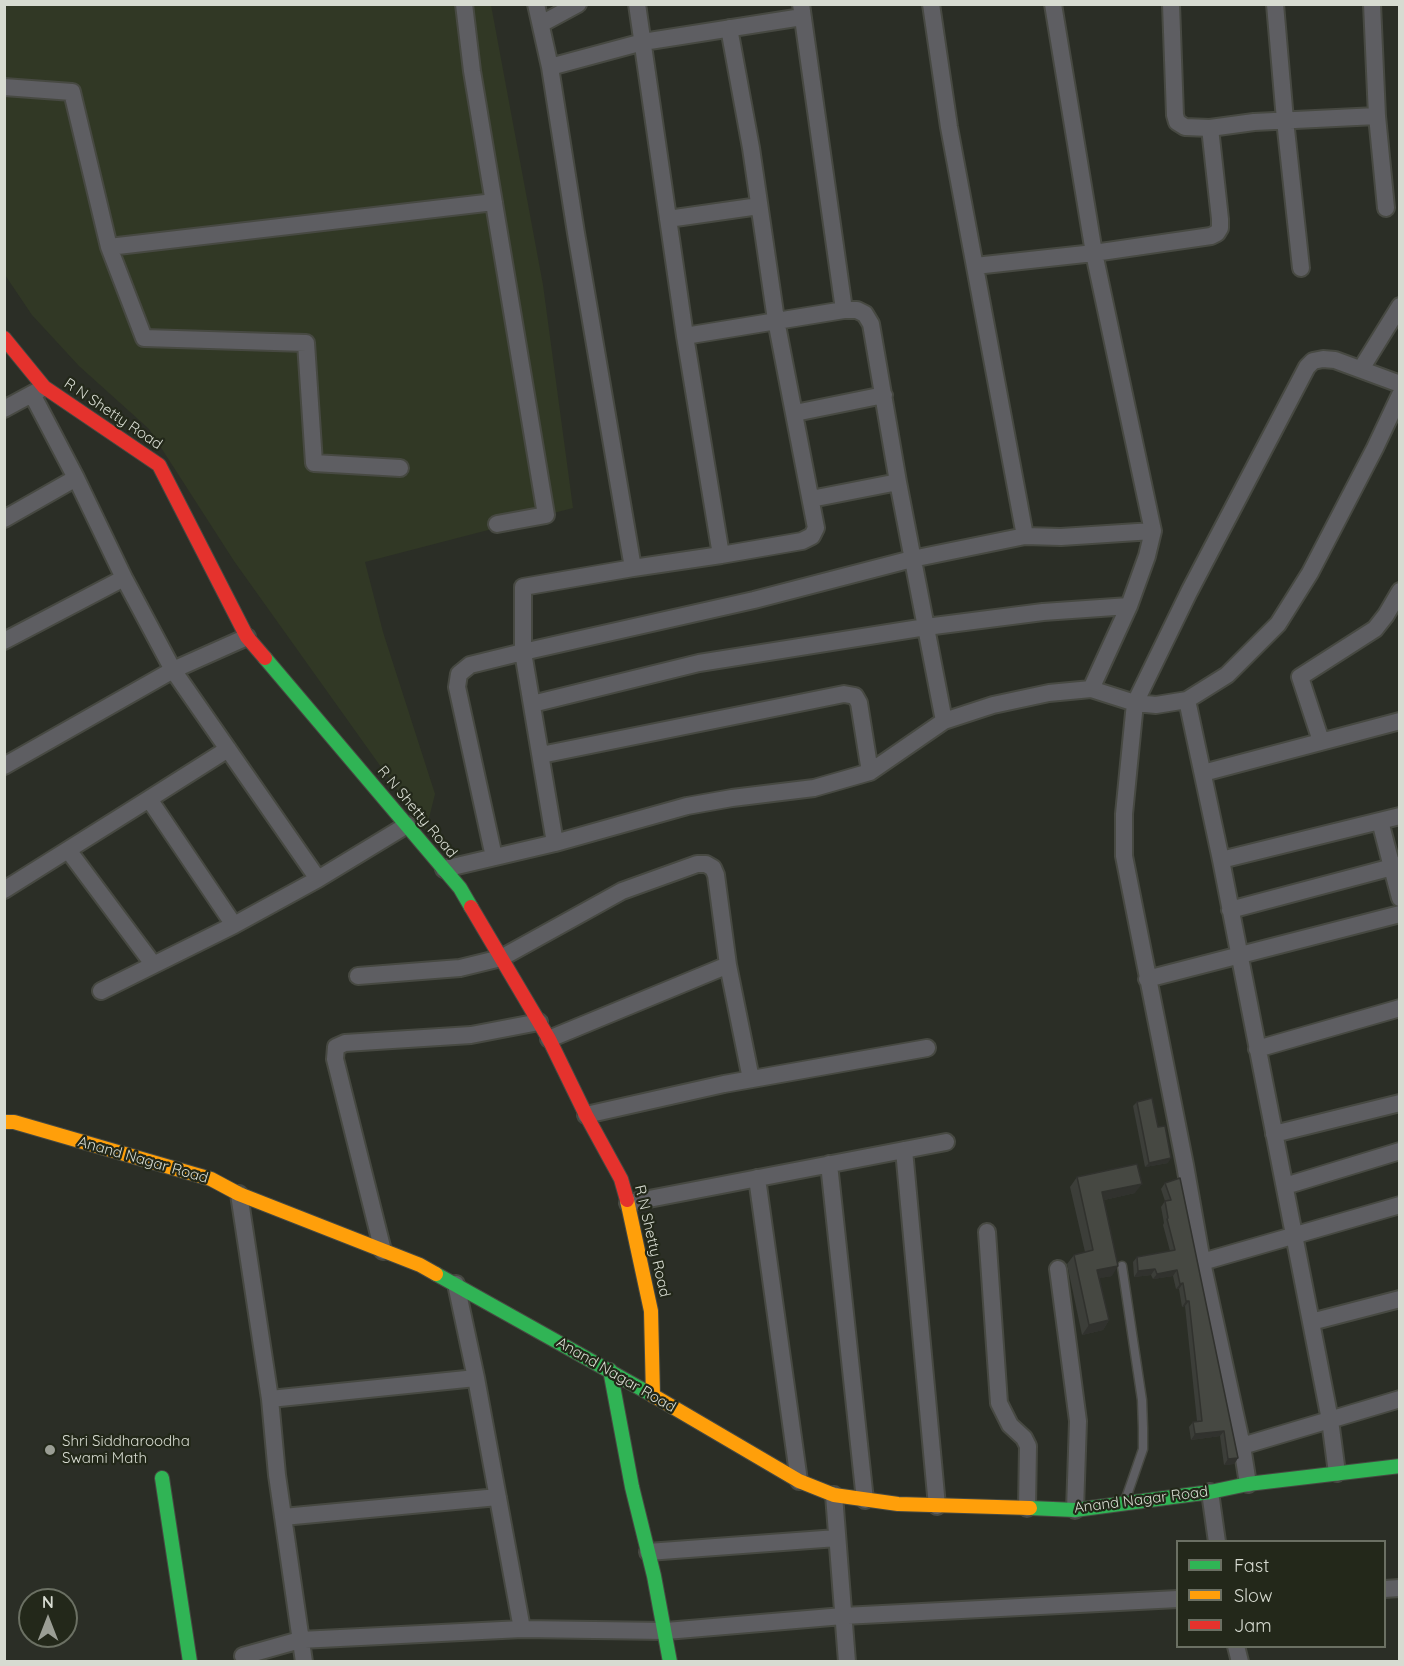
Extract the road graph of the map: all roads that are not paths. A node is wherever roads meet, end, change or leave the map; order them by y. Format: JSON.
{"nodes":[{"id":1,"x":464,"y":4,"type":"edge"},
{"id":2,"x":536,"y":4,"type":"edge"},
{"id":3,"x":578,"y":4,"type":"edge"},
{"id":4,"x":637,"y":4,"type":"edge"},
{"id":5,"x":931,"y":4,"type":"edge"},
{"id":6,"x":1053,"y":4,"type":"edge"},
{"id":7,"x":1171,"y":4,"type":"edge"},
{"id":8,"x":1275,"y":4,"type":"edge"},
{"id":9,"x":1372,"y":4,"type":"edge"},
{"id":10,"x":801,"y":11,"type":"edge"},
{"id":11,"x":541,"y":24,"type":"junction"},
{"id":12,"x":729,"y":28,"type":"junction"},
{"id":13,"x":643,"y":42,"type":"junction"},
{"id":14,"x":550,"y":67,"type":"junction"},
{"id":15,"x":4,"y":87,"type":"edge"},
{"id":16,"x":1377,"y":116,"type":"junction"},
{"id":17,"x":1285,"y":120,"type":"junction"},
{"id":18,"x":1210,"y":128,"type":"junction"},
{"id":19,"x":494,"y":202,"type":"junction"},
{"id":20,"x":759,"y":206,"type":"junction"},
{"id":21,"x":1386,"y":208,"type":"dead end"},
{"id":22,"x":668,"y":219,"type":"junction"},
{"id":23,"x":110,"y":247,"type":"junction"},
{"id":24,"x":1094,"y":253,"type":"junction"},
{"id":25,"x":975,"y":266,"type":"junction"},
{"id":26,"x":1301,"y":268,"type":"dead end"},
{"id":27,"x":1400,"y":306,"type":"edge"},
{"id":28,"x":844,"y":310,"type":"junction"},
{"id":29,"x":776,"y":320,"type":"junction"},
{"id":30,"x":685,"y":336,"type":"junction"},
{"id":31,"x":4,"y":338,"type":"edge"},
{"id":32,"x":1361,"y":369,"type":"junction"},
{"id":33,"x":1400,"y":384,"type":"edge"},
{"id":34,"x":38,"y":391,"type":"junction"},
{"id":35,"x":884,"y":395,"type":"junction"},
{"id":36,"x":1400,"y":395,"type":"edge"},
{"id":37,"x":4,"y":409,"type":"edge"},
{"id":38,"x":795,"y":413,"type":"junction"},
{"id":39,"x":400,"y":468,"type":"dead end"},
{"id":40,"x":76,"y":478,"type":"junction"},
{"id":41,"x":898,"y":482,"type":"junction"},
{"id":42,"x":811,"y":499,"type":"junction"},
{"id":43,"x":4,"y":519,"type":"edge"},
{"id":44,"x":497,"y":524,"type":"dead end"},
{"id":45,"x":1153,"y":531,"type":"junction"},
{"id":46,"x":1025,"y":536,"type":"junction"},
{"id":47,"x":721,"y":555,"type":"junction"},
{"id":48,"x":912,"y":559,"type":"junction"},
{"id":49,"x":633,"y":568,"type":"junction"},
{"id":50,"x":124,"y":578,"type":"junction"},
{"id":51,"x":1400,"y":591,"type":"edge"},
{"id":52,"x":1129,"y":606,"type":"junction"},
{"id":53,"x":1393,"y":618,"type":"edge"},
{"id":54,"x":926,"y":627,"type":"junction"},
{"id":55,"x":247,"y":637,"type":"junction"},
{"id":56,"x":4,"y":640,"type":"edge"},
{"id":57,"x":523,"y":652,"type":"junction"},
{"id":58,"x":173,"y":670,"type":"junction"},
{"id":59,"x":1095,"y":690,"type":"junction"},
{"id":60,"x":1187,"y":700,"type":"junction"},
{"id":61,"x":1129,"y":701,"type":"junction"},
{"id":62,"x":532,"y":704,"type":"junction"},
{"id":63,"x":944,"y":721,"type":"junction"},
{"id":64,"x":1400,"y":721,"type":"edge"},
{"id":65,"x":1321,"y":741,"type":"junction"},
{"id":66,"x":228,"y":749,"type":"junction"},
{"id":67,"x":541,"y":755,"type":"junction"},
{"id":68,"x":4,"y":766,"type":"edge"},
{"id":69,"x":870,"y":772,"type":"junction"},
{"id":70,"x":1203,"y":773,"type":"junction"},
{"id":71,"x":149,"y":799,"type":"junction"},
{"id":72,"x":1400,"y":816,"type":"edge"},
{"id":73,"x":1380,"y":821,"type":"junction"},
{"id":74,"x":407,"y":825,"type":"junction"},
{"id":75,"x":555,"y":843,"type":"junction"},
{"id":76,"x":68,"y":850,"type":"junction"},
{"id":77,"x":494,"y":857,"type":"junction"},
{"id":78,"x":1221,"y":860,"type":"junction"},
{"id":79,"x":1395,"y":866,"type":"edge"},
{"id":80,"x":444,"y":869,"type":"junction"},
{"id":81,"x":318,"y":879,"type":"junction"},
{"id":82,"x":4,"y":890,"type":"edge"},
{"id":83,"x":1400,"y":898,"type":"edge"},
{"id":84,"x":1230,"y":910,"type":"junction"},
{"id":85,"x":1400,"y":914,"type":"edge"},
{"id":86,"x":234,"y":925,"type":"junction"},
{"id":87,"x":1239,"y":956,"type":"junction"},
{"id":88,"x":501,"y":958,"type":"junction"},
{"id":89,"x":153,"y":964,"type":"junction"},
{"id":90,"x":728,"y":965,"type":"junction"},
{"id":91,"x":358,"y":976,"type":"dead end"},
{"id":92,"x":1147,"y":979,"type":"junction"},
{"id":93,"x":101,"y":990,"type":"dead end"},
{"id":94,"x":1400,"y":1008,"type":"edge"},
{"id":95,"x":539,"y":1022,"type":"junction"},
{"id":96,"x":549,"y":1039,"type":"junction"},
{"id":97,"x":927,"y":1048,"type":"dead end"},
{"id":98,"x":1257,"y":1048,"type":"junction"},
{"id":99,"x":751,"y":1079,"type":"junction"},
{"id":100,"x":1400,"y":1103,"type":"edge"},
{"id":101,"x":586,"y":1115,"type":"junction"},
{"id":102,"x":4,"y":1122,"type":"edge"},
{"id":103,"x":1274,"y":1134,"type":"junction"},
{"id":104,"x":946,"y":1142,"type":"dead end"},
{"id":105,"x":904,"y":1150,"type":"junction"},
{"id":106,"x":1400,"y":1151,"type":"edge"},
{"id":107,"x":829,"y":1164,"type":"junction"},
{"id":108,"x":757,"y":1178,"type":"junction"},
{"id":109,"x":1285,"y":1186,"type":"junction"},
{"id":110,"x":239,"y":1194,"type":"junction"},
{"id":111,"x":628,"y":1203,"type":"junction"},
{"id":112,"x":1400,"y":1205,"type":"edge"},
{"id":113,"x":987,"y":1232,"type":"dead end"},
{"id":114,"x":1294,"y":1235,"type":"junction"},
{"id":115,"x":383,"y":1251,"type":"junction"},
{"id":116,"x":1202,"y":1262,"type":"junction"},
{"id":117,"x":1122,"y":1266,"type":"dead end"},
{"id":118,"x":1059,"y":1269,"type":"dead end"},
{"id":119,"x":456,"y":1284,"type":"junction"},
{"id":120,"x":1400,"y":1299,"type":"edge"},
{"id":121,"x":1311,"y":1322,"type":"junction"},
{"id":122,"x":610,"y":1370,"type":"junction"},
{"id":123,"x":476,"y":1378,"type":"junction"},
{"id":124,"x":653,"y":1396,"type":"junction"},
{"id":125,"x":270,"y":1399,"type":"junction"},
{"id":126,"x":1400,"y":1400,"type":"edge"},
{"id":127,"x":1330,"y":1420,"type":"junction"},
{"id":128,"x":1242,"y":1446,"type":"junction"},
{"id":129,"x":1400,"y":1466,"type":"edge"},
{"id":130,"x":1337,"y":1473,"type":"junction"},
{"id":131,"x":162,"y":1478,"type":"dead end"},
{"id":132,"x":799,"y":1481,"type":"junction"},
{"id":133,"x":1248,"y":1484,"type":"junction"},
{"id":134,"x":1210,"y":1492,"type":"junction"},
{"id":135,"x":834,"y":1495,"type":"junction"},
{"id":136,"x":498,"y":1497,"type":"junction"},
{"id":137,"x":865,"y":1500,"type":"junction"},
{"id":138,"x":1124,"y":1504,"type":"junction"},
{"id":139,"x":937,"y":1506,"type":"junction"},
{"id":140,"x":1027,"y":1508,"type":"junction"},
{"id":141,"x":1075,"y":1510,"type":"junction"},
{"id":142,"x":283,"y":1517,"type":"junction"},
{"id":143,"x":837,"y":1538,"type":"junction"},
{"id":144,"x":1217,"y":1540,"type":"edge"},
{"id":145,"x":648,"y":1552,"type":"junction"},
{"id":146,"x":1176,"y":1599,"type":"edge"},
{"id":147,"x":843,"y":1616,"type":"junction"},
{"id":148,"x":522,"y":1629,"type":"junction"},
{"id":149,"x":666,"y":1631,"type":"junction"},
{"id":150,"x":300,"y":1641,"type":"junction"},
{"id":151,"x":243,"y":1656,"type":"dead end"},
{"id":152,"x":190,"y":1662,"type":"edge"},
{"id":153,"x":304,"y":1662,"type":"edge"},
{"id":154,"x":670,"y":1662,"type":"edge"},
{"id":155,"x":847,"y":1662,"type":"edge"}],
"edges":[{"from":1,"to":19,"type":"street"},
{"from":2,"to":11,"type":"street"},
{"from":3,"to":11,"type":"street"},
{"from":4,"to":13,"type":"street"},
{"from":5,"to":25,"type":"street"},
{"from":6,"to":24,"type":"street"},
{"from":7,"to":18,"type":"street"},
{"from":8,"to":17,"type":"street"},
{"from":9,"to":16,"type":"street"},
{"from":10,"to":12,"type":"street"},
{"from":10,"to":28,"type":"street"},
{"from":11,"to":14,"type":"street"},
{"from":12,"to":13,"type":"street"},
{"from":12,"to":20,"type":"street"},
{"from":13,"to":14,"type":"street"},
{"from":13,"to":22,"type":"street"},
{"from":14,"to":49,"type":"street"},
{"from":15,"to":23,"type":"street"},
{"from":16,"to":17,"type":"street"},
{"from":16,"to":21,"type":"street"},
{"from":17,"to":18,"type":"street"},
{"from":17,"to":26,"type":"street"},
{"from":18,"to":24,"type":"street"},
{"from":19,"to":23,"type":"street"},
{"from":19,"to":44,"type":"street"},
{"from":20,"to":22,"type":"street"},
{"from":20,"to":29,"type":"street"},
{"from":22,"to":30,"type":"street"},
{"from":23,"to":39,"type":"street"},
{"from":24,"to":25,"type":"street"},
{"from":24,"to":45,"type":"street"},
{"from":25,"to":46,"type":"street"},
{"from":27,"to":32,"type":"street"},
{"from":28,"to":29,"type":"street"},
{"from":28,"to":35,"type":"street"},
{"from":29,"to":30,"type":"street"},
{"from":29,"to":38,"type":"street"},
{"from":30,"to":47,"type":"street"},
{"from":31,"to":34,"type":"street","name":"R N Shetty Road"},
{"from":32,"to":33,"type":"street"},
{"from":32,"to":61,"type":"street"},
{"from":34,"to":37,"type":"street"},
{"from":34,"to":40,"type":"street"},
{"from":34,"to":55,"type":"street","name":"R N Shetty Road"},
{"from":35,"to":38,"type":"street"},
{"from":35,"to":41,"type":"street"},
{"from":36,"to":60,"type":"street"},
{"from":38,"to":42,"type":"street"},
{"from":40,"to":43,"type":"street"},
{"from":40,"to":50,"type":"street"},
{"from":41,"to":42,"type":"street"},
{"from":41,"to":48,"type":"street"},
{"from":42,"to":47,"type":"street"},
{"from":45,"to":46,"type":"street"},
{"from":45,"to":52,"type":"street"},
{"from":46,"to":48,"type":"street"},
{"from":47,"to":49,"type":"street"},
{"from":48,"to":54,"type":"street"},
{"from":48,"to":57,"type":"street"},
{"from":49,"to":57,"type":"street"},
{"from":50,"to":56,"type":"street"},
{"from":50,"to":58,"type":"street"},
{"from":51,"to":53,"type":"street"},
{"from":52,"to":54,"type":"street"},
{"from":52,"to":59,"type":"street"},
{"from":53,"to":65,"type":"street"},
{"from":54,"to":62,"type":"street"},
{"from":54,"to":63,"type":"street"},
{"from":55,"to":58,"type":"street"},
{"from":55,"to":74,"type":"street","name":"R N Shetty Road"},
{"from":57,"to":62,"type":"street"},
{"from":57,"to":77,"type":"street"},
{"from":58,"to":66,"type":"street"},
{"from":58,"to":68,"type":"street"},
{"from":59,"to":61,"type":"street"},
{"from":59,"to":63,"type":"street"},
{"from":60,"to":61,"type":"street"},
{"from":60,"to":70,"type":"street"},
{"from":61,"to":92,"type":"street"},
{"from":62,"to":67,"type":"street"},
{"from":63,"to":69,"type":"street"},
{"from":64,"to":65,"type":"street"},
{"from":65,"to":70,"type":"street"},
{"from":66,"to":71,"type":"street"},
{"from":66,"to":81,"type":"street"},
{"from":67,"to":69,"type":"street"},
{"from":67,"to":75,"type":"street"},
{"from":69,"to":75,"type":"street"},
{"from":70,"to":78,"type":"street"},
{"from":71,"to":76,"type":"street"},
{"from":71,"to":86,"type":"street"},
{"from":72,"to":73,"type":"street"},
{"from":73,"to":78,"type":"street"},
{"from":73,"to":79,"type":"street"},
{"from":74,"to":80,"type":"street","name":"R N Shetty Road"},
{"from":74,"to":81,"type":"street"},
{"from":75,"to":77,"type":"street"},
{"from":76,"to":82,"type":"street"},
{"from":76,"to":89,"type":"street"},
{"from":77,"to":80,"type":"street"},
{"from":78,"to":84,"type":"street"},
{"from":79,"to":83,"type":"street"},
{"from":79,"to":84,"type":"street"},
{"from":80,"to":88,"type":"street","name":"R N Shetty Road"},
{"from":81,"to":86,"type":"street"},
{"from":84,"to":87,"type":"street"},
{"from":85,"to":87,"type":"street"},
{"from":86,"to":89,"type":"street"},
{"from":87,"to":92,"type":"street"},
{"from":87,"to":98,"type":"street"},
{"from":88,"to":90,"type":"street"},
{"from":88,"to":91,"type":"street"},
{"from":88,"to":95,"type":"street","name":"R N Shetty Road"},
{"from":89,"to":93,"type":"street"},
{"from":90,"to":96,"type":"street"},
{"from":90,"to":99,"type":"street"},
{"from":92,"to":116,"type":"street"},
{"from":94,"to":98,"type":"street"},
{"from":95,"to":96,"type":"street","name":"R N Shetty Road"},
{"from":95,"to":115,"type":"street"},
{"from":96,"to":101,"type":"street","name":"R N Shetty Road"},
{"from":97,"to":99,"type":"street"},
{"from":98,"to":103,"type":"street"},
{"from":99,"to":101,"type":"street"},
{"from":100,"to":103,"type":"street"},
{"from":101,"to":111,"type":"street","name":"R N Shetty Road"},
{"from":102,"to":110,"type":"street","name":"Anand Nagar Road"},
{"from":103,"to":109,"type":"street"},
{"from":104,"to":105,"type":"street"},
{"from":105,"to":107,"type":"street"},
{"from":105,"to":139,"type":"street"},
{"from":106,"to":109,"type":"street"},
{"from":107,"to":108,"type":"street"},
{"from":107,"to":137,"type":"street"},
{"from":108,"to":111,"type":"street"},
{"from":108,"to":132,"type":"street"},
{"from":109,"to":114,"type":"street"},
{"from":110,"to":115,"type":"street","name":"Anand Nagar Road"},
{"from":110,"to":125,"type":"street"},
{"from":111,"to":124,"type":"street","name":"R N Shetty Road"},
{"from":112,"to":114,"type":"street"},
{"from":113,"to":140,"type":"street"},
{"from":114,"to":116,"type":"street"},
{"from":114,"to":121,"type":"street"},
{"from":115,"to":119,"type":"street","name":"Anand Nagar Road"},
{"from":116,"to":128,"type":"street"},
{"from":117,"to":138,"type":"lane"},
{"from":118,"to":141,"type":"street"},
{"from":119,"to":122,"type":"street","name":"Anand Nagar Road"},
{"from":119,"to":123,"type":"street"},
{"from":120,"to":121,"type":"street"},
{"from":121,"to":127,"type":"street"},
{"from":122,"to":124,"type":"street","name":"Anand Nagar Road"},
{"from":122,"to":145,"type":"street"},
{"from":123,"to":125,"type":"street"},
{"from":123,"to":136,"type":"street"},
{"from":124,"to":132,"type":"street","name":"Anand Nagar Road"},
{"from":125,"to":142,"type":"street"},
{"from":126,"to":127,"type":"street"},
{"from":127,"to":128,"type":"street"},
{"from":127,"to":130,"type":"street"},
{"from":128,"to":133,"type":"street"},
{"from":129,"to":130,"type":"street","name":"Anand Nagar Road"},
{"from":130,"to":133,"type":"street","name":"Anand Nagar Road"},
{"from":131,"to":152,"type":"street"},
{"from":132,"to":135,"type":"street","name":"Anand Nagar Road"},
{"from":133,"to":134,"type":"street","name":"Anand Nagar Road"},
{"from":134,"to":138,"type":"street","name":"Anand Nagar Road"},
{"from":134,"to":144,"type":"street"},
{"from":135,"to":137,"type":"street","name":"Anand Nagar Road"},
{"from":135,"to":143,"type":"street"},
{"from":136,"to":142,"type":"street"},
{"from":136,"to":148,"type":"street"},
{"from":137,"to":139,"type":"street","name":"Anand Nagar Road"},
{"from":138,"to":141,"type":"street","name":"Anand Nagar Road"},
{"from":139,"to":140,"type":"street","name":"Anand Nagar Road"},
{"from":140,"to":141,"type":"street","name":"Anand Nagar Road"},
{"from":142,"to":150,"type":"street"},
{"from":143,"to":145,"type":"street"},
{"from":143,"to":147,"type":"street"},
{"from":145,"to":149,"type":"street"},
{"from":146,"to":147,"type":"street"},
{"from":147,"to":149,"type":"street"},
{"from":147,"to":155,"type":"street"},
{"from":148,"to":149,"type":"street"},
{"from":148,"to":150,"type":"street"},
{"from":149,"to":154,"type":"street"},
{"from":150,"to":151,"type":"street"},
{"from":150,"to":153,"type":"street"}]}
